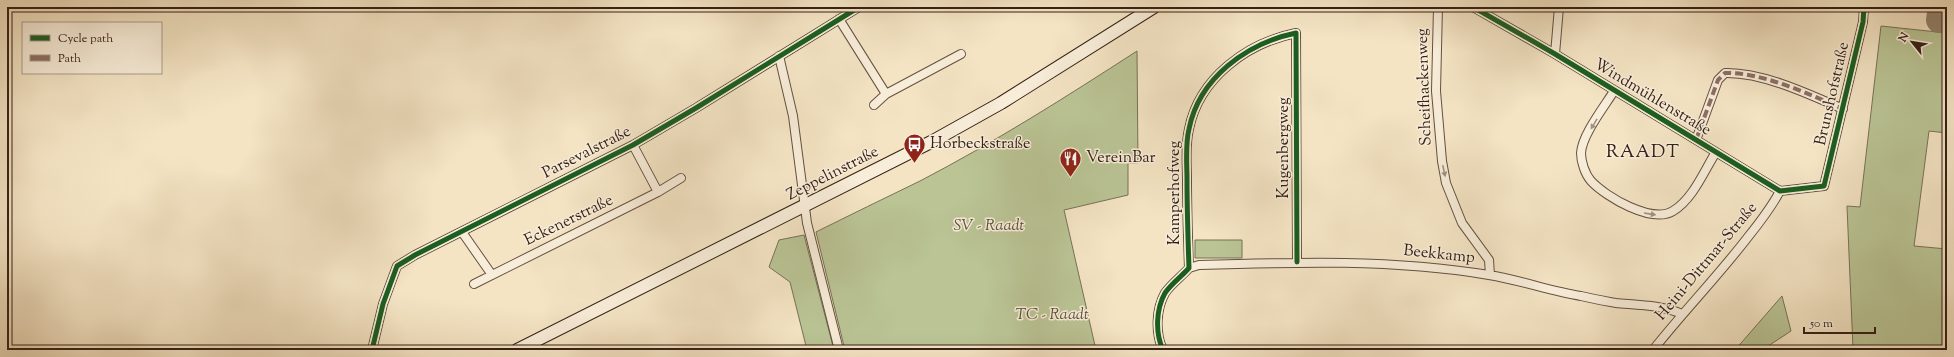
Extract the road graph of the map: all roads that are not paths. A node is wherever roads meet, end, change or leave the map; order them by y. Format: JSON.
{"nodes":[{"id":1,"x":859,"y":7,"type":"edge"},
{"id":2,"x":1154,"y":7,"type":"edge"},
{"id":3,"x":1438,"y":7,"type":"edge"},
{"id":4,"x":1472,"y":7,"type":"edge"},
{"id":5,"x":1559,"y":7,"type":"edge"},
{"id":6,"x":1864,"y":7,"type":"edge"},
{"id":7,"x":839,"y":19,"type":"junction"},
{"id":8,"x":1296,"y":33,"type":"joint"},
{"id":9,"x":961,"y":54,"type":"dead end"},
{"id":10,"x":1554,"y":54,"type":"junction"},
{"id":11,"x":779,"y":56,"type":"junction"},
{"id":12,"x":1736,"y":72,"type":"joint"},
{"id":13,"x":1614,"y":91,"type":"junction"},
{"id":14,"x":886,"y":94,"type":"junction"},
{"id":15,"x":874,"y":105,"type":"dead end"},
{"id":16,"x":1843,"y":109,"type":"junction"},
{"id":17,"x":1696,"y":140,"type":"junction"},
{"id":18,"x":633,"y":145,"type":"junction"},
{"id":19,"x":1716,"y":152,"type":"junction"},
{"id":20,"x":681,"y":178,"type":"dead end"},
{"id":21,"x":1780,"y":191,"type":"junction"},
{"id":22,"x":658,"y":192,"type":"junction"},
{"id":23,"x":804,"y":207,"type":"junction"},
{"id":24,"x":462,"y":232,"type":"junction"},
{"id":25,"x":1297,"y":262,"type":"junction"},
{"id":26,"x":1189,"y":268,"type":"junction"},
{"id":27,"x":492,"y":275,"type":"junction"},
{"id":28,"x":1490,"y":275,"type":"junction"},
{"id":29,"x":474,"y":284,"type":"dead end"},
{"id":30,"x":1682,"y":314,"type":"junction"},
{"id":31,"x":372,"y":350,"type":"edge"},
{"id":32,"x":516,"y":350,"type":"edge"},
{"id":33,"x":839,"y":350,"type":"edge"},
{"id":34,"x":1163,"y":350,"type":"edge"},
{"id":35,"x":1653,"y":350,"type":"edge"}],
"edges":[{"from":1,"to":7,"type":"street","name":"Parsevalstraße"},
{"from":2,"to":23,"type":"main road","name":"Zeppelinstraße"},
{"from":3,"to":28,"type":"street","name":"Scheifhackenweg","one_way":true},
{"from":4,"to":10,"type":"street","name":"Windmühlenstraße"},
{"from":5,"to":10,"type":"street"},
{"from":6,"to":16,"type":"street","name":"Brunshofstraße"},
{"from":7,"to":11,"type":"street","name":"Parsevalstraße"},
{"from":7,"to":14,"type":"street"},
{"from":8,"to":25,"type":"street","name":"Kugenbergweg"},
{"from":8,"to":26,"type":"street","name":"Kamperhofweg"},
{"from":9,"to":14,"type":"street"},
{"from":10,"to":13,"type":"street","name":"Windmühlenstraße"},
{"from":11,"to":18,"type":"street","name":"Parsevalstraße"},
{"from":11,"to":23,"type":"street"},
{"from":12,"to":16,"type":"street","name":"Brunshofstraße"},
{"from":12,"to":17,"type":"street","name":"Windmühlenstraße"},
{"from":13,"to":17,"type":"street","name":"Windmühlenstraße"},
{"from":13,"to":19,"type":"street","one_way":true},
{"from":14,"to":15,"type":"street"},
{"from":16,"to":21,"type":"street","name":"Brunshofstraße"},
{"from":17,"to":19,"type":"street","name":"Windmühlenstraße"},
{"from":18,"to":22,"type":"street"},
{"from":18,"to":24,"type":"street","name":"Parsevalstraße"},
{"from":19,"to":21,"type":"street","name":"Windmühlenstraße"},
{"from":20,"to":22,"type":"street","name":"Eckenerstraße"},
{"from":21,"to":30,"type":"street","name":"Heini-Dittmar-Straße"},
{"from":22,"to":27,"type":"street","name":"Eckenerstraße"},
{"from":23,"to":32,"type":"main road","name":"Zeppelinstraße"},
{"from":23,"to":33,"type":"street"},
{"from":24,"to":27,"type":"street"},
{"from":24,"to":31,"type":"street","name":"Parsevalstraße"},
{"from":25,"to":26,"type":"street","name":"Beekkamp"},
{"from":25,"to":28,"type":"street","name":"Beekkamp"},
{"from":26,"to":34,"type":"street","name":"Kamperhofweg"},
{"from":27,"to":29,"type":"street","name":"Eckenerstraße"},
{"from":28,"to":30,"type":"street","name":"Beekkamp"},
{"from":30,"to":35,"type":"street","name":"Heini-Dittmar-Straße"}]}
